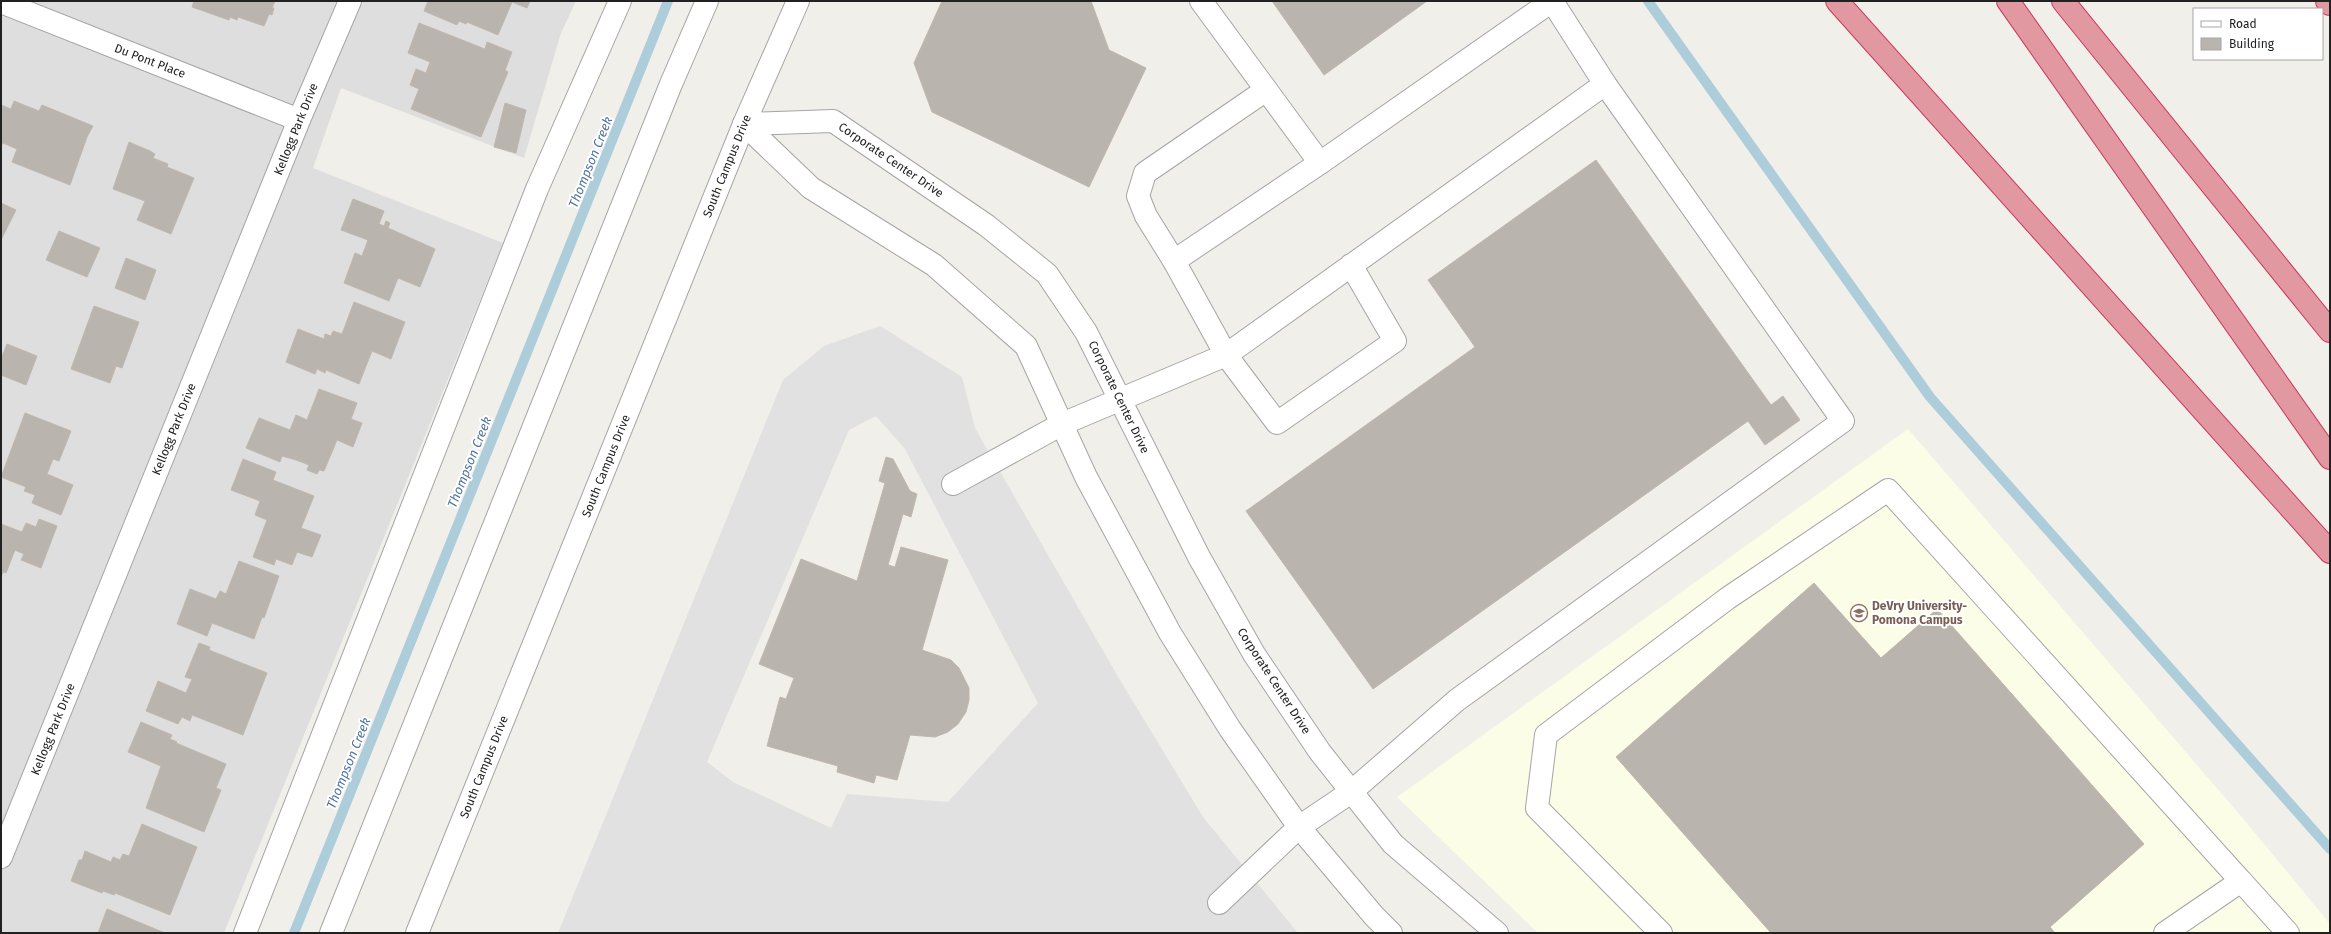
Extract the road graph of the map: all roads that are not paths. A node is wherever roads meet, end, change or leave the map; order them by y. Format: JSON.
{"nodes":[{"id":1,"x":350,"y":1,"type":"edge"},
{"id":2,"x":620,"y":1,"type":"edge"},
{"id":3,"x":707,"y":1,"type":"edge"},
{"id":4,"x":798,"y":1,"type":"edge"},
{"id":5,"x":1201,"y":1,"type":"edge"},
{"id":6,"x":1552,"y":1,"type":"edge"},
{"id":7,"x":1837,"y":1,"type":"edge"},
{"id":8,"x":2008,"y":1,"type":"edge"},
{"id":9,"x":2063,"y":1,"type":"edge"},
{"id":10,"x":2327,"y":1,"type":"edge"},
{"id":11,"x":1,"y":2,"type":"edge"},
{"id":12,"x":2330,"y":4,"type":"edge"},
{"id":13,"x":1605,"y":84,"type":"junction"},
{"id":14,"x":1266,"y":90,"type":"junction"},
{"id":15,"x":299,"y":120,"type":"junction"},
{"id":16,"x":744,"y":124,"type":"junction"},
{"id":17,"x":1320,"y":164,"type":"junction"},
{"id":18,"x":1174,"y":261,"type":"junction"},
{"id":19,"x":1351,"y":265,"type":"junction"},
{"id":20,"x":2330,"y":331,"type":"edge"},
{"id":21,"x":1226,"y":355,"type":"junction"},
{"id":22,"x":1122,"y":399,"type":"junction"},
{"id":23,"x":1062,"y":424,"type":"junction"},
{"id":24,"x":2330,"y":458,"type":"edge"},
{"id":25,"x":953,"y":484,"type":"dead end"},
{"id":26,"x":2330,"y":552,"type":"edge"},
{"id":27,"x":1351,"y":792,"type":"junction"},
{"id":28,"x":1299,"y":827,"type":"junction"},
{"id":29,"x":1,"y":857,"type":"edge"},
{"id":30,"x":2241,"y":881,"type":"junction"},
{"id":31,"x":1219,"y":903,"type":"dead end"},
{"id":32,"x":245,"y":933,"type":"edge"},
{"id":33,"x":331,"y":933,"type":"edge"},
{"id":34,"x":417,"y":933,"type":"edge"},
{"id":35,"x":1391,"y":933,"type":"edge"},
{"id":36,"x":1497,"y":933,"type":"edge"},
{"id":37,"x":1661,"y":933,"type":"edge"},
{"id":38,"x":2165,"y":933,"type":"edge"},
{"id":39,"x":2288,"y":933,"type":"edge"}],
"edges":[{"from":1,"to":15,"type":"street","name":"Kellogg Park Drive"},
{"from":2,"to":32,"type":"street"},
{"from":3,"to":33,"type":"street"},
{"from":4,"to":16,"type":"street","name":"South Campus Drive"},
{"from":5,"to":14,"type":"street"},
{"from":6,"to":13,"type":"street"},
{"from":6,"to":17,"type":"street"},
{"from":7,"to":26,"type":"highway"},
{"from":8,"to":24,"type":"highway"},
{"from":9,"to":20,"type":"highway"},
{"from":10,"to":12,"type":"highway"},
{"from":11,"to":15,"type":"street","name":"Du Pont Place"},
{"from":13,"to":19,"type":"street"},
{"from":13,"to":27,"type":"street"},
{"from":14,"to":17,"type":"street"},
{"from":14,"to":18,"type":"street"},
{"from":15,"to":29,"type":"street","name":"Kellogg Park Drive"},
{"from":16,"to":22,"type":"street","name":"Corporate Center Drive"},
{"from":16,"to":23,"type":"street"},
{"from":16,"to":34,"type":"street","name":"South Campus Drive"},
{"from":17,"to":18,"type":"street"},
{"from":18,"to":21,"type":"street"},
{"from":19,"to":21,"type":"street"},
{"from":19,"to":21,"type":"street"},
{"from":21,"to":22,"type":"street"},
{"from":22,"to":23,"type":"street"},
{"from":22,"to":27,"type":"street","name":"Corporate Center Drive"},
{"from":23,"to":25,"type":"street"},
{"from":23,"to":28,"type":"street"},
{"from":27,"to":28,"type":"street"},
{"from":27,"to":36,"type":"street","name":"Corporate Center Drive"},
{"from":28,"to":31,"type":"street"},
{"from":28,"to":35,"type":"street"},
{"from":30,"to":37,"type":"street"},
{"from":30,"to":38,"type":"street"},
{"from":30,"to":39,"type":"street"}]}
